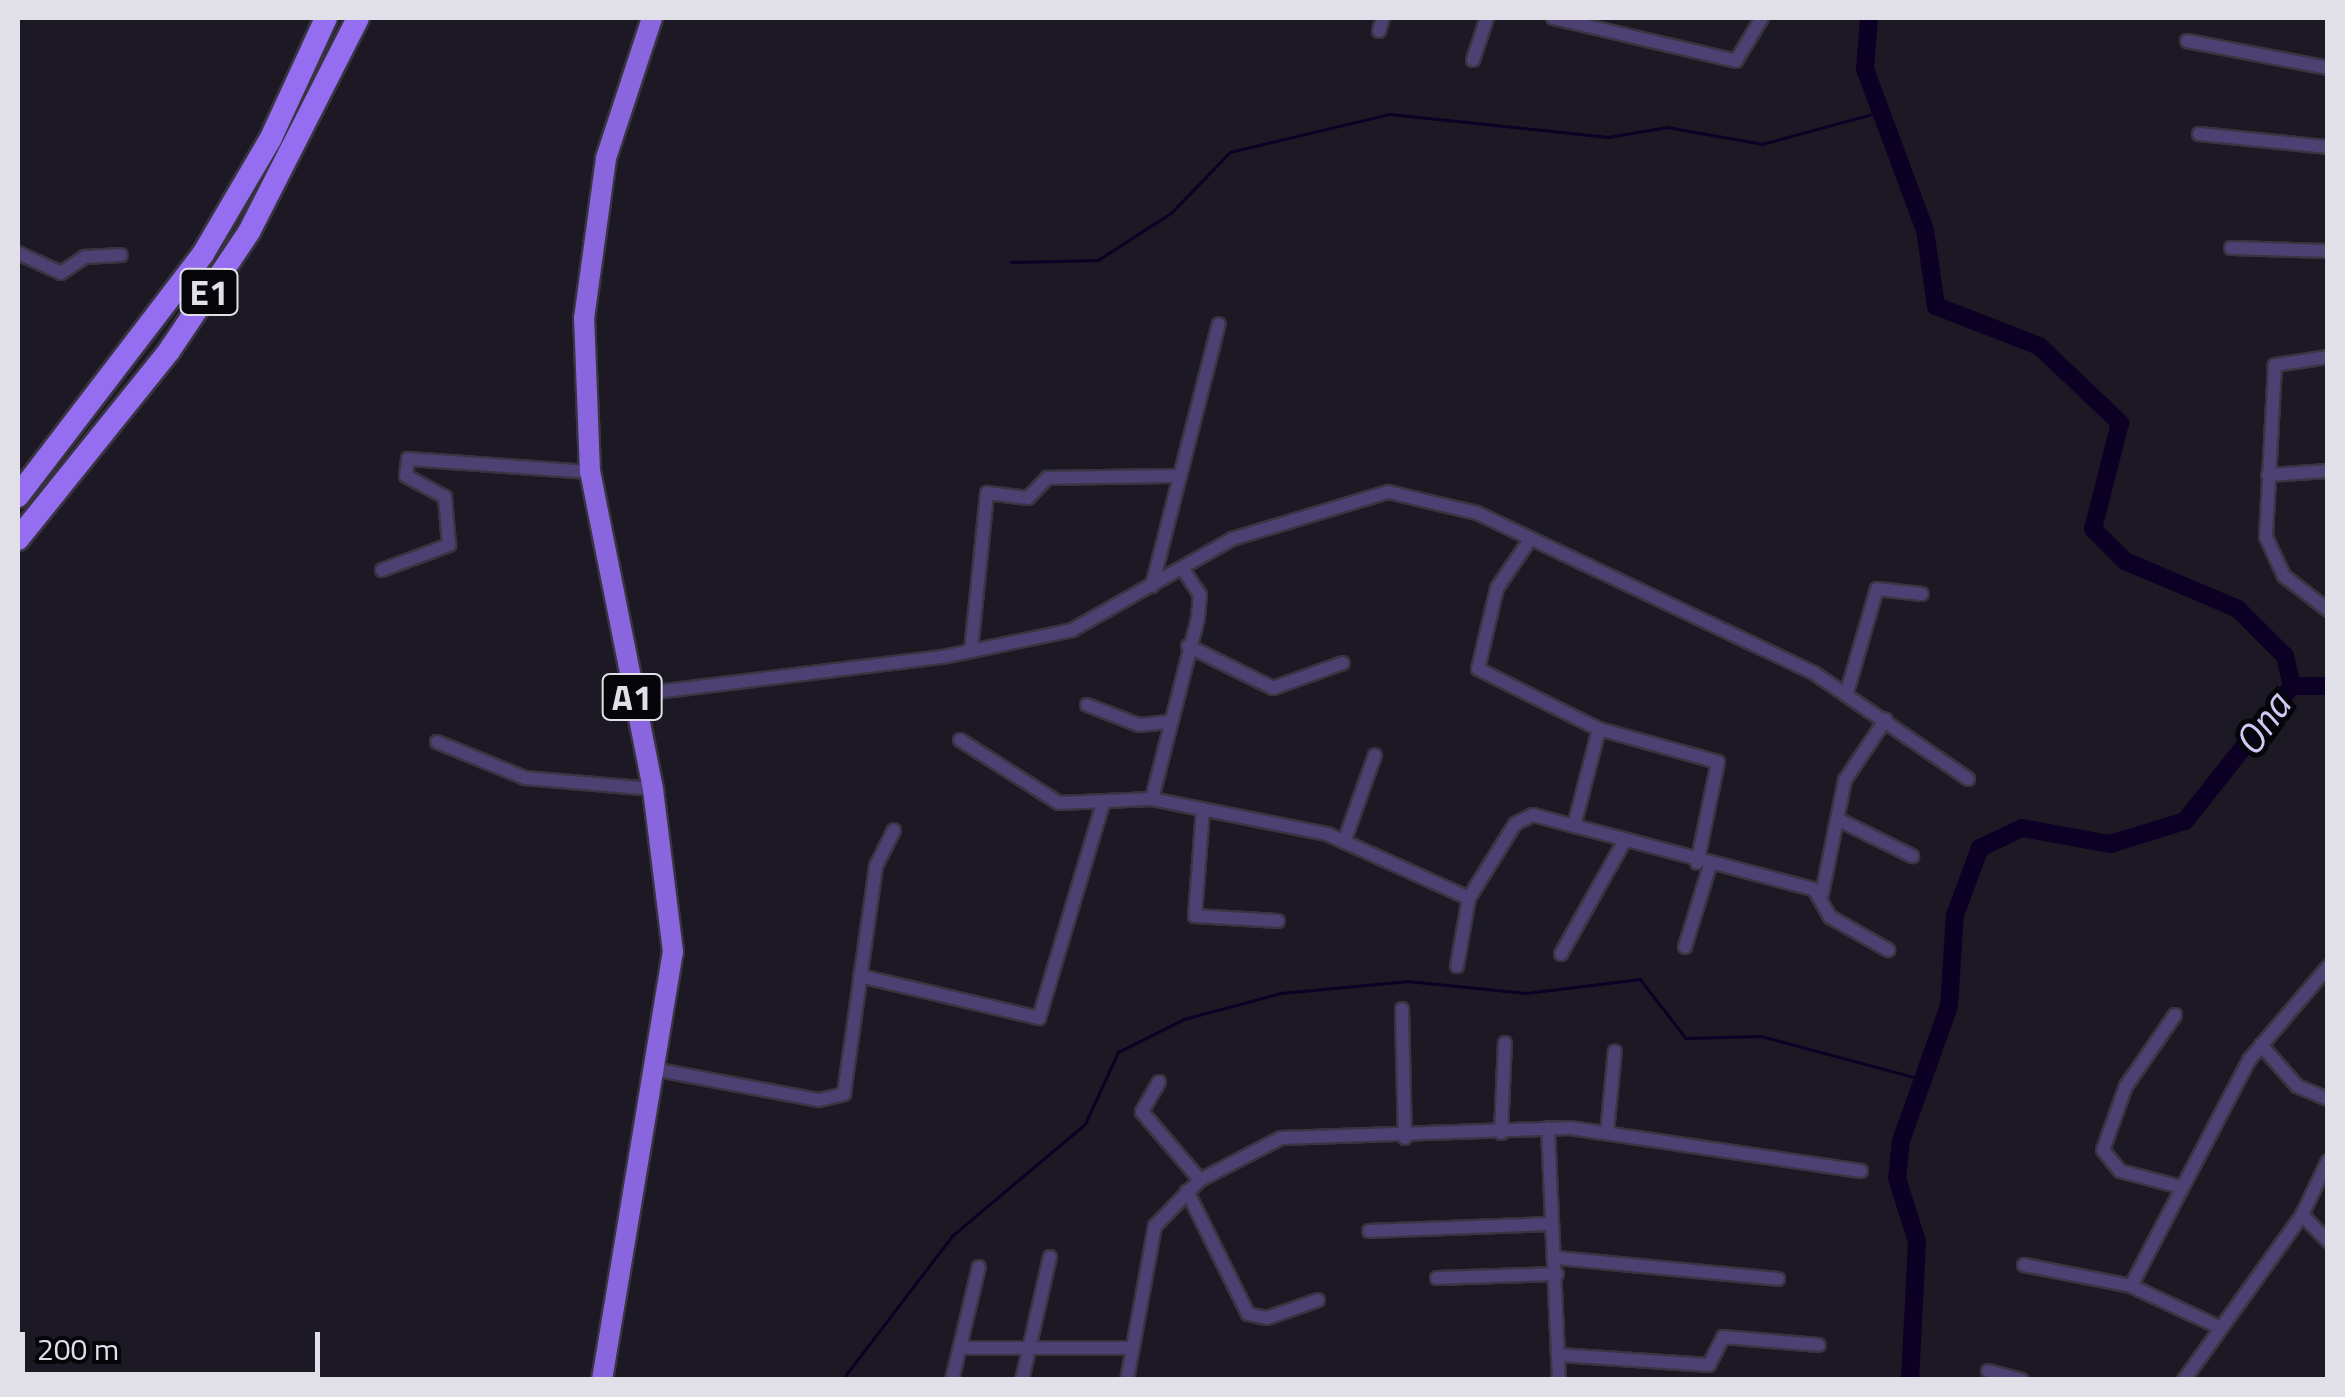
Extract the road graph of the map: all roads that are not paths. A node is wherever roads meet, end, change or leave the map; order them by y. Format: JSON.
{"nodes":[{"id":1,"x":326,"y":18,"type":"edge"},
{"id":2,"x":358,"y":18,"type":"edge"},
{"id":3,"x":652,"y":18,"type":"edge"},
{"id":4,"x":1486,"y":18,"type":"edge"},
{"id":5,"x":1553,"y":18,"type":"edge"},
{"id":6,"x":1762,"y":18,"type":"edge"},
{"id":7,"x":1595,"y":22,"type":"edge"},
{"id":8,"x":2187,"y":42,"type":"dead end"},
{"id":9,"x":1472,"y":60,"type":"dead end"},
{"id":10,"x":2328,"y":68,"type":"edge"},
{"id":11,"x":2199,"y":134,"type":"dead end"},
{"id":12,"x":2328,"y":148,"type":"edge"},
{"id":13,"x":2231,"y":248,"type":"dead end"},
{"id":14,"x":2328,"y":251,"type":"edge"},
{"id":15,"x":18,"y":253,"type":"edge"},
{"id":16,"x":121,"y":255,"type":"dead end"},
{"id":17,"x":1219,"y":324,"type":"dead end"},
{"id":18,"x":2328,"y":356,"type":"edge"},
{"id":19,"x":590,"y":472,"type":"junction"},
{"id":20,"x":2328,"y":472,"type":"edge"},
{"id":21,"x":2268,"y":474,"type":"junction"},
{"id":22,"x":1177,"y":476,"type":"junction"},
{"id":23,"x":18,"y":496,"type":"edge"},
{"id":24,"x":18,"y":539,"type":"edge"},
{"id":25,"x":1529,"y":540,"type":"junction"},
{"id":26,"x":1182,"y":568,"type":"junction"},
{"id":27,"x":382,"y":570,"type":"dead end"},
{"id":28,"x":1152,"y":586,"type":"junction"},
{"id":29,"x":1922,"y":594,"type":"dead end"},
{"id":30,"x":2328,"y":610,"type":"edge"},
{"id":31,"x":1188,"y":646,"type":"junction"},
{"id":32,"x":970,"y":651,"type":"junction"},
{"id":33,"x":1342,"y":663,"type":"dead end"},
{"id":34,"x":1847,"y":692,"type":"junction"},
{"id":35,"x":632,"y":695,"type":"junction"},
{"id":36,"x":1087,"y":705,"type":"dead end"},
{"id":37,"x":1886,"y":719,"type":"junction"},
{"id":38,"x":1168,"y":722,"type":"junction"},
{"id":39,"x":1599,"y":728,"type":"junction"},
{"id":40,"x":960,"y":740,"type":"dead end"},
{"id":41,"x":437,"y":742,"type":"dead end"},
{"id":42,"x":1375,"y":756,"type":"dead end"},
{"id":43,"x":1968,"y":780,"type":"dead end"},
{"id":44,"x":653,"y":789,"type":"junction"},
{"id":45,"x":1152,"y":798,"type":"junction"},
{"id":46,"x":1102,"y":806,"type":"junction"},
{"id":47,"x":1204,"y":809,"type":"junction"},
{"id":48,"x":1837,"y":819,"type":"junction"},
{"id":49,"x":1574,"y":826,"type":"junction"},
{"id":50,"x":894,"y":830,"type":"dead end"},
{"id":51,"x":1625,"y":840,"type":"junction"},
{"id":52,"x":1344,"y":842,"type":"junction"},
{"id":53,"x":1912,"y":856,"type":"dead end"},
{"id":54,"x":1704,"y":864,"type":"junction"},
{"id":55,"x":1822,"y":894,"type":"junction"},
{"id":56,"x":1469,"y":898,"type":"junction"},
{"id":57,"x":1278,"y":921,"type":"dead end"},
{"id":58,"x":1685,"y":947,"type":"dead end"},
{"id":59,"x":1888,"y":950,"type":"dead end"},
{"id":60,"x":1561,"y":954,"type":"dead end"},
{"id":61,"x":1457,"y":966,"type":"dead end"},
{"id":62,"x":2328,"y":966,"type":"edge"},
{"id":63,"x":860,"y":976,"type":"junction"},
{"id":64,"x":1402,"y":1009,"type":"dead end"},
{"id":65,"x":2175,"y":1015,"type":"dead end"},
{"id":66,"x":1505,"y":1044,"type":"dead end"},
{"id":67,"x":2261,"y":1045,"type":"junction"},
{"id":68,"x":1615,"y":1051,"type":"dead end"},
{"id":69,"x":658,"y":1070,"type":"junction"},
{"id":70,"x":1159,"y":1082,"type":"dead end"},
{"id":71,"x":2328,"y":1099,"type":"edge"},
{"id":72,"x":1548,"y":1128,"type":"junction"},
{"id":73,"x":1606,"y":1132,"type":"junction"},
{"id":74,"x":1502,"y":1133,"type":"junction"},
{"id":75,"x":1404,"y":1138,"type":"junction"},
{"id":76,"x":2328,"y":1161,"type":"edge"},
{"id":77,"x":1861,"y":1171,"type":"dead end"},
{"id":78,"x":1200,"y":1180,"type":"junction"},
{"id":79,"x":2181,"y":1187,"type":"junction"},
{"id":80,"x":1187,"y":1191,"type":"junction"},
{"id":81,"x":2302,"y":1215,"type":"junction"},
{"id":82,"x":1551,"y":1224,"type":"junction"},
{"id":83,"x":1369,"y":1232,"type":"dead end"},
{"id":84,"x":2328,"y":1241,"type":"edge"},
{"id":85,"x":1050,"y":1258,"type":"dead end"},
{"id":86,"x":1556,"y":1258,"type":"junction"},
{"id":87,"x":2024,"y":1264,"type":"dead end"},
{"id":88,"x":980,"y":1267,"type":"dead end"},
{"id":89,"x":1557,"y":1274,"type":"junction"},
{"id":90,"x":1437,"y":1278,"type":"dead end"},
{"id":91,"x":1778,"y":1279,"type":"dead end"},
{"id":92,"x":2131,"y":1286,"type":"junction"},
{"id":93,"x":1318,"y":1300,"type":"dead end"},
{"id":94,"x":2221,"y":1328,"type":"junction"},
{"id":95,"x":1819,"y":1346,"type":"dead end"},
{"id":96,"x":963,"y":1348,"type":"junction"},
{"id":97,"x":1130,"y":1348,"type":"junction"},
{"id":98,"x":1028,"y":1353,"type":"junction"},
{"id":99,"x":1558,"y":1355,"type":"junction"},
{"id":100,"x":1988,"y":1371,"type":"dead end"},
{"id":101,"x":602,"y":1380,"type":"edge"},
{"id":102,"x":952,"y":1380,"type":"edge"},
{"id":103,"x":1022,"y":1380,"type":"edge"},
{"id":104,"x":1127,"y":1380,"type":"edge"},
{"id":105,"x":1560,"y":1380,"type":"edge"},
{"id":106,"x":2022,"y":1380,"type":"edge"},
{"id":107,"x":2184,"y":1380,"type":"edge"}],
"edges":[{"from":1,"to":23,"type":"highway","number":"E1"},
{"from":2,"to":24,"type":"highway","number":"E1"},
{"from":3,"to":19,"type":"highway","number":"A1"},
{"from":4,"to":9,"type":"street"},
{"from":5,"to":7,"type":"street"},
{"from":6,"to":7,"type":"street"},
{"from":8,"to":10,"type":"street"},
{"from":11,"to":12,"type":"street"},
{"from":13,"to":14,"type":"street"},
{"from":15,"to":16,"type":"street"},
{"from":17,"to":22,"type":"street"},
{"from":18,"to":21,"type":"street"},
{"from":19,"to":27,"type":"street"},
{"from":19,"to":35,"type":"highway","number":"A1"},
{"from":20,"to":21,"type":"street"},
{"from":21,"to":30,"type":"street"},
{"from":22,"to":28,"type":"street"},
{"from":22,"to":32,"type":"street"},
{"from":25,"to":26,"type":"street"},
{"from":25,"to":34,"type":"street"},
{"from":25,"to":39,"type":"street"},
{"from":26,"to":28,"type":"street"},
{"from":26,"to":31,"type":"street"},
{"from":28,"to":32,"type":"street"},
{"from":29,"to":34,"type":"street"},
{"from":31,"to":33,"type":"street"},
{"from":31,"to":38,"type":"street"},
{"from":32,"to":35,"type":"street"},
{"from":34,"to":37,"type":"street"},
{"from":35,"to":44,"type":"highway","number":"A1"},
{"from":36,"to":38,"type":"street"},
{"from":37,"to":43,"type":"street"},
{"from":37,"to":48,"type":"street"},
{"from":38,"to":45,"type":"street"},
{"from":39,"to":49,"type":"street"},
{"from":39,"to":54,"type":"street"},
{"from":40,"to":46,"type":"street"},
{"from":41,"to":44,"type":"street"},
{"from":42,"to":52,"type":"street"},
{"from":44,"to":69,"type":"highway","number":"A1"},
{"from":45,"to":46,"type":"street"},
{"from":45,"to":47,"type":"street"},
{"from":46,"to":63,"type":"street"},
{"from":47,"to":52,"type":"street"},
{"from":47,"to":57,"type":"street"},
{"from":48,"to":53,"type":"street"},
{"from":48,"to":55,"type":"street"},
{"from":49,"to":51,"type":"street"},
{"from":49,"to":56,"type":"street"},
{"from":50,"to":63,"type":"street"},
{"from":51,"to":54,"type":"street"},
{"from":51,"to":60,"type":"street"},
{"from":52,"to":56,"type":"street"},
{"from":54,"to":55,"type":"street"},
{"from":54,"to":58,"type":"street"},
{"from":55,"to":59,"type":"street"},
{"from":56,"to":61,"type":"street"},
{"from":62,"to":67,"type":"street"},
{"from":63,"to":69,"type":"street"},
{"from":64,"to":75,"type":"street"},
{"from":65,"to":79,"type":"street"},
{"from":66,"to":74,"type":"street"},
{"from":67,"to":71,"type":"street"},
{"from":67,"to":79,"type":"street"},
{"from":68,"to":73,"type":"street"},
{"from":69,"to":101,"type":"highway","number":"A1"},
{"from":70,"to":78,"type":"street"},
{"from":72,"to":73,"type":"street"},
{"from":72,"to":74,"type":"street"},
{"from":72,"to":82,"type":"street"},
{"from":73,"to":77,"type":"street"},
{"from":74,"to":75,"type":"street"},
{"from":75,"to":78,"type":"street"},
{"from":76,"to":81,"type":"street"},
{"from":78,"to":80,"type":"street"},
{"from":79,"to":92,"type":"street"},
{"from":80,"to":93,"type":"street"},
{"from":80,"to":97,"type":"street"},
{"from":81,"to":84,"type":"street"},
{"from":81,"to":94,"type":"street"},
{"from":82,"to":83,"type":"street"},
{"from":82,"to":86,"type":"street"},
{"from":85,"to":98,"type":"street"},
{"from":86,"to":89,"type":"street"},
{"from":86,"to":91,"type":"street"},
{"from":87,"to":92,"type":"street"},
{"from":88,"to":96,"type":"street"},
{"from":89,"to":90,"type":"street"},
{"from":89,"to":99,"type":"street"},
{"from":92,"to":94,"type":"street"},
{"from":94,"to":107,"type":"street"},
{"from":95,"to":99,"type":"street"},
{"from":96,"to":98,"type":"street"},
{"from":96,"to":102,"type":"street"},
{"from":97,"to":98,"type":"street"},
{"from":97,"to":104,"type":"street"},
{"from":98,"to":103,"type":"street"},
{"from":99,"to":105,"type":"street"},
{"from":100,"to":106,"type":"street"}]}
